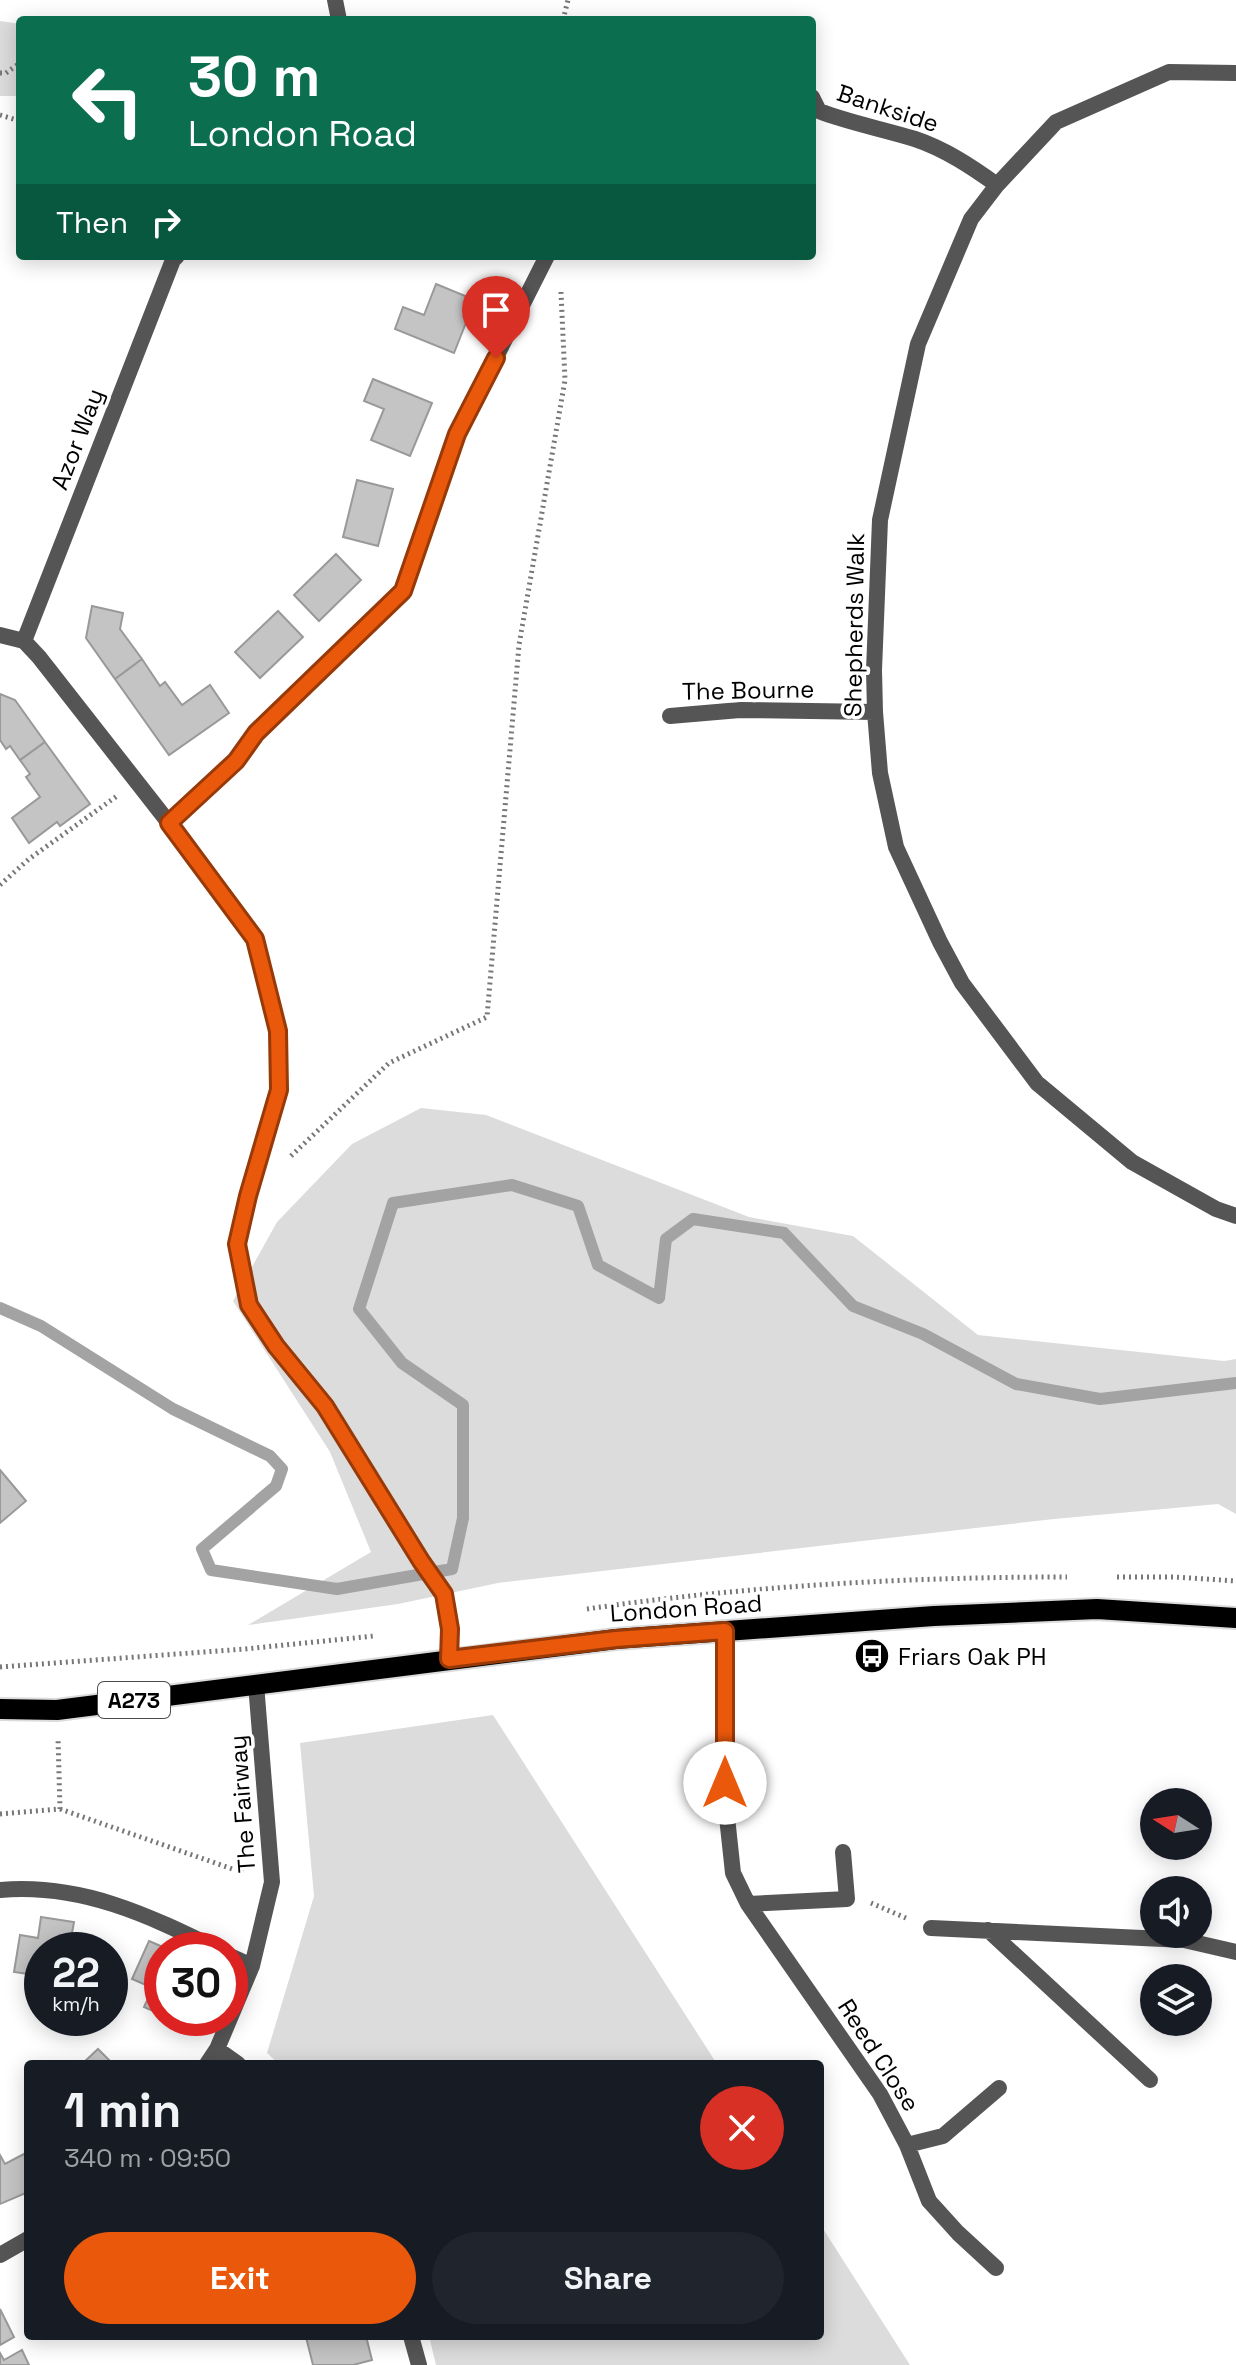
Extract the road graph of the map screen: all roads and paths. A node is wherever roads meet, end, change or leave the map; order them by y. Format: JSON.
{"nodes":[{"id":1,"x":1236,"y":73,"type":"edge"},
{"id":2,"x":816,"y":105,"type":"edge"},
{"id":3,"x":997,"y":185,"type":"junction"},
{"id":4,"x":171,"y":260,"type":"edge"},
{"id":5,"x":545,"y":260,"type":"edge"},
{"id":6,"x":560,"y":287,"type":"dead end"},
{"id":7,"x":0,"y":635,"type":"edge"},
{"id":8,"x":24,"y":641,"type":"junction"},
{"id":9,"x":875,"y":712,"type":"junction"},
{"id":10,"x":670,"y":716,"type":"dead end"},
{"id":11,"x":138,"y":782,"type":"junction"},
{"id":12,"x":169,"y":823,"type":"junction"},
{"id":13,"x":0,"y":885,"type":"edge"},
{"id":14,"x":283,"y":1163,"type":"dead end"},
{"id":15,"x":1236,"y":1216,"type":"edge"},
{"id":16,"x":1236,"y":1618,"type":"edge"},
{"id":17,"x":725,"y":1631,"type":"junction"},
{"id":18,"x":449,"y":1659,"type":"junction"},
{"id":19,"x":256,"y":1684,"type":"junction"},
{"id":20,"x":0,"y":1709,"type":"edge"},
{"id":21,"x":57,"y":1710,"type":"junction"},
{"id":22,"x":60,"y":1809,"type":"junction"},
{"id":23,"x":0,"y":1814,"type":"edge"},
{"id":24,"x":843,"y":1852,"type":"dead end"},
{"id":25,"x":272,"y":1882,"type":"junction"},
{"id":26,"x":0,"y":1890,"type":"edge"},
{"id":27,"x":847,"y":1899,"type":"junction"},
{"id":28,"x":748,"y":1904,"type":"junction"},
{"id":29,"x":931,"y":1928,"type":"joint"},
{"id":30,"x":988,"y":1930,"type":"junction"},
{"id":31,"x":182,"y":1932,"type":"edge"},
{"id":32,"x":1236,"y":1952,"type":"edge"},
{"id":33,"x":248,"y":1964,"type":"edge"},
{"id":34,"x":252,"y":1966,"type":"junction"},
{"id":35,"x":217,"y":2049,"type":"junction"},
{"id":36,"x":210,"y":2060,"type":"edge"},
{"id":37,"x":232,"y":2060,"type":"edge"},
{"id":38,"x":1150,"y":2080,"type":"dead end"},
{"id":39,"x":999,"y":2088,"type":"dead end"},
{"id":40,"x":907,"y":2145,"type":"junction"},
{"id":41,"x":24,"y":2241,"type":"edge"},
{"id":42,"x":0,"y":2255,"type":"edge"},
{"id":43,"x":996,"y":2268,"type":"dead end"},
{"id":44,"x":412,"y":2340,"type":"edge"},
{"id":45,"x":419,"y":2365,"type":"edge"}],
"edges":[{"from":1,"to":3,"type":"street","name":"Shepherds Walk"},
{"from":2,"to":3,"type":"street","name":"Bankside"},
{"from":3,"to":9,"type":"street","name":"Shepherds Walk"},
{"from":4,"to":8,"type":"street","name":"Azor Way"},
{"from":5,"to":12,"type":"street"},
{"from":6,"to":14,"type":"path"},
{"from":7,"to":8,"type":"street"},
{"from":8,"to":11,"type":"street"},
{"from":9,"to":10,"type":"street","name":"The Bourne"},
{"from":9,"to":15,"type":"street","name":"Shepherds Walk"},
{"from":11,"to":12,"type":"street"},
{"from":11,"to":13,"type":"path"},
{"from":12,"to":18,"type":"street"},
{"from":16,"to":17,"type":"main road","name":"London Road","number":"A273"},
{"from":17,"to":18,"type":"main road","name":"London Road","number":"A273"},
{"from":17,"to":28,"type":"street","name":"Reed Close"},
{"from":18,"to":19,"type":"main road","name":"London Road","number":"A273"},
{"from":19,"to":21,"type":"main road","name":"London Road","number":"A273"},
{"from":19,"to":25,"type":"street","name":"The Fairway"},
{"from":20,"to":21,"type":"main road","name":"London Road","number":"A273"},
{"from":21,"to":22,"type":"path"},
{"from":22,"to":23,"type":"path"},
{"from":22,"to":25,"type":"path"},
{"from":24,"to":27,"type":"street"},
{"from":25,"to":34,"type":"street","name":"The Fairway"},
{"from":26,"to":31,"type":"street"},
{"from":27,"to":28,"type":"street"},
{"from":27,"to":29,"type":"path"},
{"from":28,"to":40,"type":"street","name":"Reed Close"},
{"from":29,"to":30,"type":"street"},
{"from":30,"to":32,"type":"street"},
{"from":30,"to":38,"type":"street"},
{"from":33,"to":34,"type":"street"},
{"from":34,"to":35,"type":"street","name":"The Fairway"},
{"from":35,"to":36,"type":"street","name":"The Fairway"},
{"from":35,"to":37,"type":"street"},
{"from":39,"to":40,"type":"street"},
{"from":40,"to":43,"type":"street","name":"Reed Close"},
{"from":41,"to":42,"type":"street"},
{"from":44,"to":45,"type":"street"}]}
